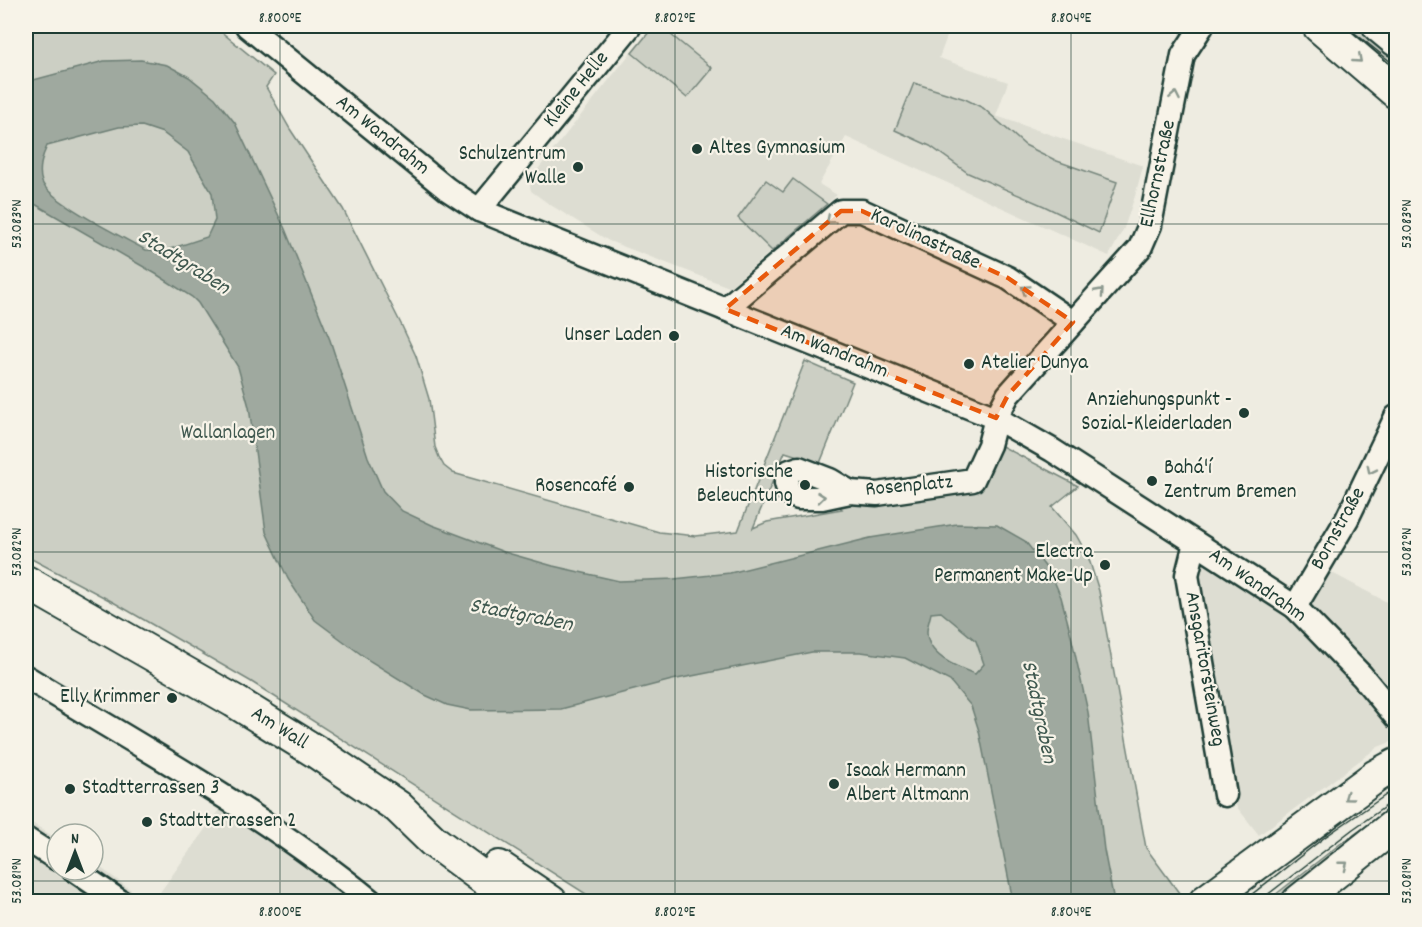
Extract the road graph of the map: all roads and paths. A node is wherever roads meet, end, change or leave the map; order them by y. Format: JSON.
{"nodes":[{"id":1,"x":247,"y":26,"type":"edge"},
{"id":2,"x":630,"y":26,"type":"edge"},
{"id":3,"x":1202,"y":26,"type":"edge"},
{"id":4,"x":1319,"y":26,"type":"edge"},
{"id":5,"x":1379,"y":26,"type":"edge"},
{"id":6,"x":1396,"y":39,"type":"edge"},
{"id":7,"x":1396,"y":92,"type":"edge"},
{"id":8,"x":478,"y":210,"type":"junction"},
{"id":9,"x":725,"y":309,"type":"junction"},
{"id":10,"x":1073,"y":322,"type":"junction"},
{"id":11,"x":1396,"y":417,"type":"edge"},
{"id":12,"x":996,"y":418,"type":"junction"},
{"id":13,"x":850,"y":492,"type":"dead end"},
{"id":14,"x":1195,"y":543,"type":"junction"},
{"id":15,"x":26,"y":582,"type":"edge"},
{"id":16,"x":1295,"y":607,"type":"junction"},
{"id":17,"x":26,"y":677,"type":"edge"},
{"id":18,"x":1396,"y":717,"type":"edge"},
{"id":19,"x":1396,"y":765,"type":"edge"},
{"id":20,"x":1225,"y":795,"type":"dead end"},
{"id":21,"x":1396,"y":824,"type":"edge"},
{"id":22,"x":26,"y":839,"type":"edge"},
{"id":23,"x":433,"y":841,"type":"junction"},
{"id":24,"x":45,"y":851,"type":"edge"},
{"id":25,"x":92,"y":882,"type":"edge"},
{"id":26,"x":500,"y":897,"type":"edge"},
{"id":27,"x":121,"y":902,"type":"edge"},
{"id":28,"x":372,"y":902,"type":"edge"},
{"id":29,"x":551,"y":902,"type":"edge"},
{"id":30,"x":1205,"y":902,"type":"edge"},
{"id":31,"x":1298,"y":902,"type":"edge"}],
"edges":[{"from":1,"to":8,"type":"street","name":"Am Wandrahm"},
{"from":2,"to":8,"type":"street","name":"Kleine Helle"},
{"from":10,"to":3,"type":"street","name":"Ellhornstraße","one_way":true},
{"from":4,"to":7,"type":"main road","one_way":true},
{"from":5,"to":6,"type":"main road"},
{"from":8,"to":9,"type":"street","name":"Am Wandrahm"},
{"from":10,"to":9,"type":"street","name":"Karolinastraße","one_way":true},
{"from":9,"to":12,"type":"street","name":"Am Wandrahm"},
{"from":10,"to":12,"type":"street","name":"Ellhornstraße"},
{"from":11,"to":16,"type":"street","name":"Bornstraße","one_way":true},
{"from":12,"to":13,"type":"street","name":"Rosenplatz"},
{"from":12,"to":14,"type":"street","name":"Am Wandrahm"},
{"from":14,"to":16,"type":"street","name":"Am Wandrahm"},
{"from":14,"to":20,"type":"street","name":"Ansgaritorsteinweg"},
{"from":15,"to":23,"type":"main road","name":"Am Wall"},
{"from":16,"to":18,"type":"street","name":"Am Wandrahm"},
{"from":17,"to":28,"type":"street"},
{"from":19,"to":30,"type":"main road","one_way":true},
{"from":31,"to":21,"type":"main road","one_way":true},
{"from":22,"to":24,"type":"street"},
{"from":23,"to":26,"type":"main road","name":"Am Wall"},
{"from":23,"to":29,"type":"main road"},
{"from":25,"to":27,"type":"street"}]}
